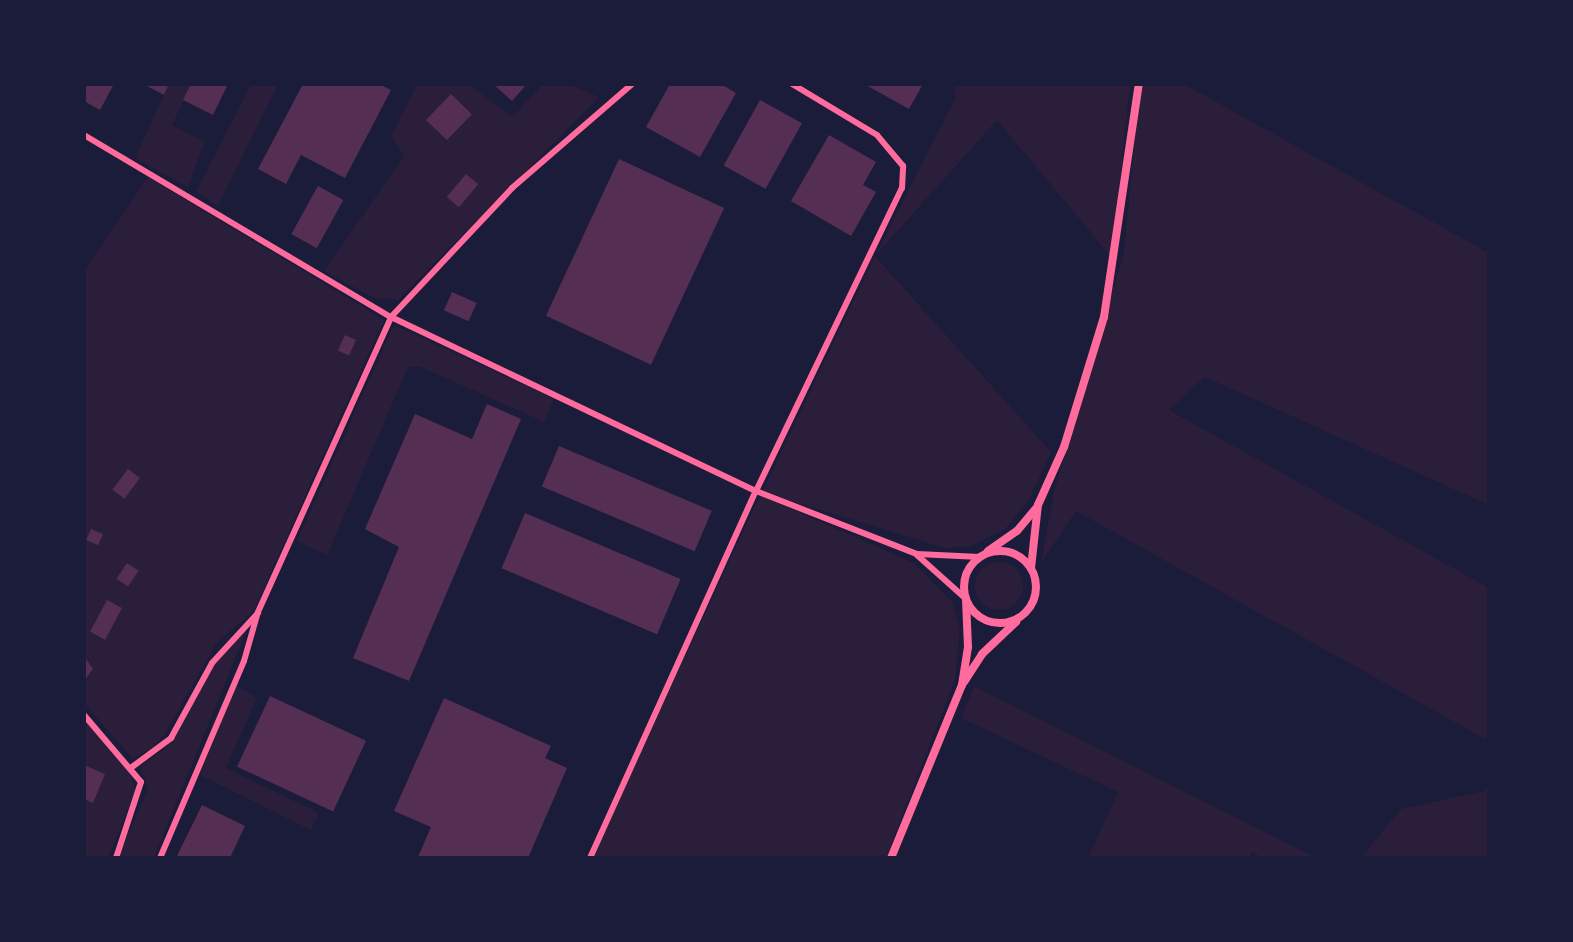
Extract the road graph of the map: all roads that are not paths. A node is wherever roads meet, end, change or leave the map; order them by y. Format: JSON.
{"nodes":[{"id":1,"x":632,"y":84,"type":"edge"},
{"id":2,"x":792,"y":84,"type":"edge"},
{"id":3,"x":1139,"y":84,"type":"edge"},
{"id":4,"x":84,"y":135,"type":"edge"},
{"id":5,"x":391,"y":317,"type":"junction"},
{"id":6,"x":756,"y":491,"type":"junction"},
{"id":7,"x":1038,"y":505,"type":"junction"},
{"id":8,"x":917,"y":554,"type":"junction"},
{"id":9,"x":980,"y":557,"type":"junction"},
{"id":10,"x":1032,"y":568,"type":"junction"},
{"id":11,"x":966,"y":599,"type":"junction"},
{"id":12,"x":258,"y":612,"type":"junction"},
{"id":13,"x":1023,"y":616,"type":"junction"},
{"id":14,"x":962,"y":685,"type":"junction"},
{"id":15,"x":84,"y":715,"type":"edge"},
{"id":16,"x":132,"y":767,"type":"junction"},
{"id":17,"x":116,"y":858,"type":"edge"},
{"id":18,"x":160,"y":858,"type":"edge"},
{"id":19,"x":590,"y":858,"type":"edge"},
{"id":20,"x":891,"y":858,"type":"edge"}],
"edges":[{"from":1,"to":5,"type":"street"},
{"from":2,"to":6,"type":"street"},
{"from":3,"to":7,"type":"main road"},
{"from":4,"to":5,"type":"street"},
{"from":5,"to":6,"type":"street"},
{"from":5,"to":12,"type":"street"},
{"from":6,"to":8,"type":"street"},
{"from":6,"to":19,"type":"street"},
{"from":7,"to":9,"type":"main road"},
{"from":7,"to":10,"type":"main road"},
{"from":8,"to":9,"type":"street"},
{"from":8,"to":11,"type":"street"},
{"from":9,"to":10,"type":"main road"},
{"from":9,"to":11,"type":"main road"},
{"from":10,"to":13,"type":"main road"},
{"from":11,"to":13,"type":"main road"},
{"from":11,"to":14,"type":"main road"},
{"from":12,"to":16,"type":"street"},
{"from":12,"to":18,"type":"street"},
{"from":13,"to":14,"type":"main road"},
{"from":14,"to":20,"type":"main road"},
{"from":15,"to":16,"type":"street"},
{"from":16,"to":17,"type":"street"}]}
